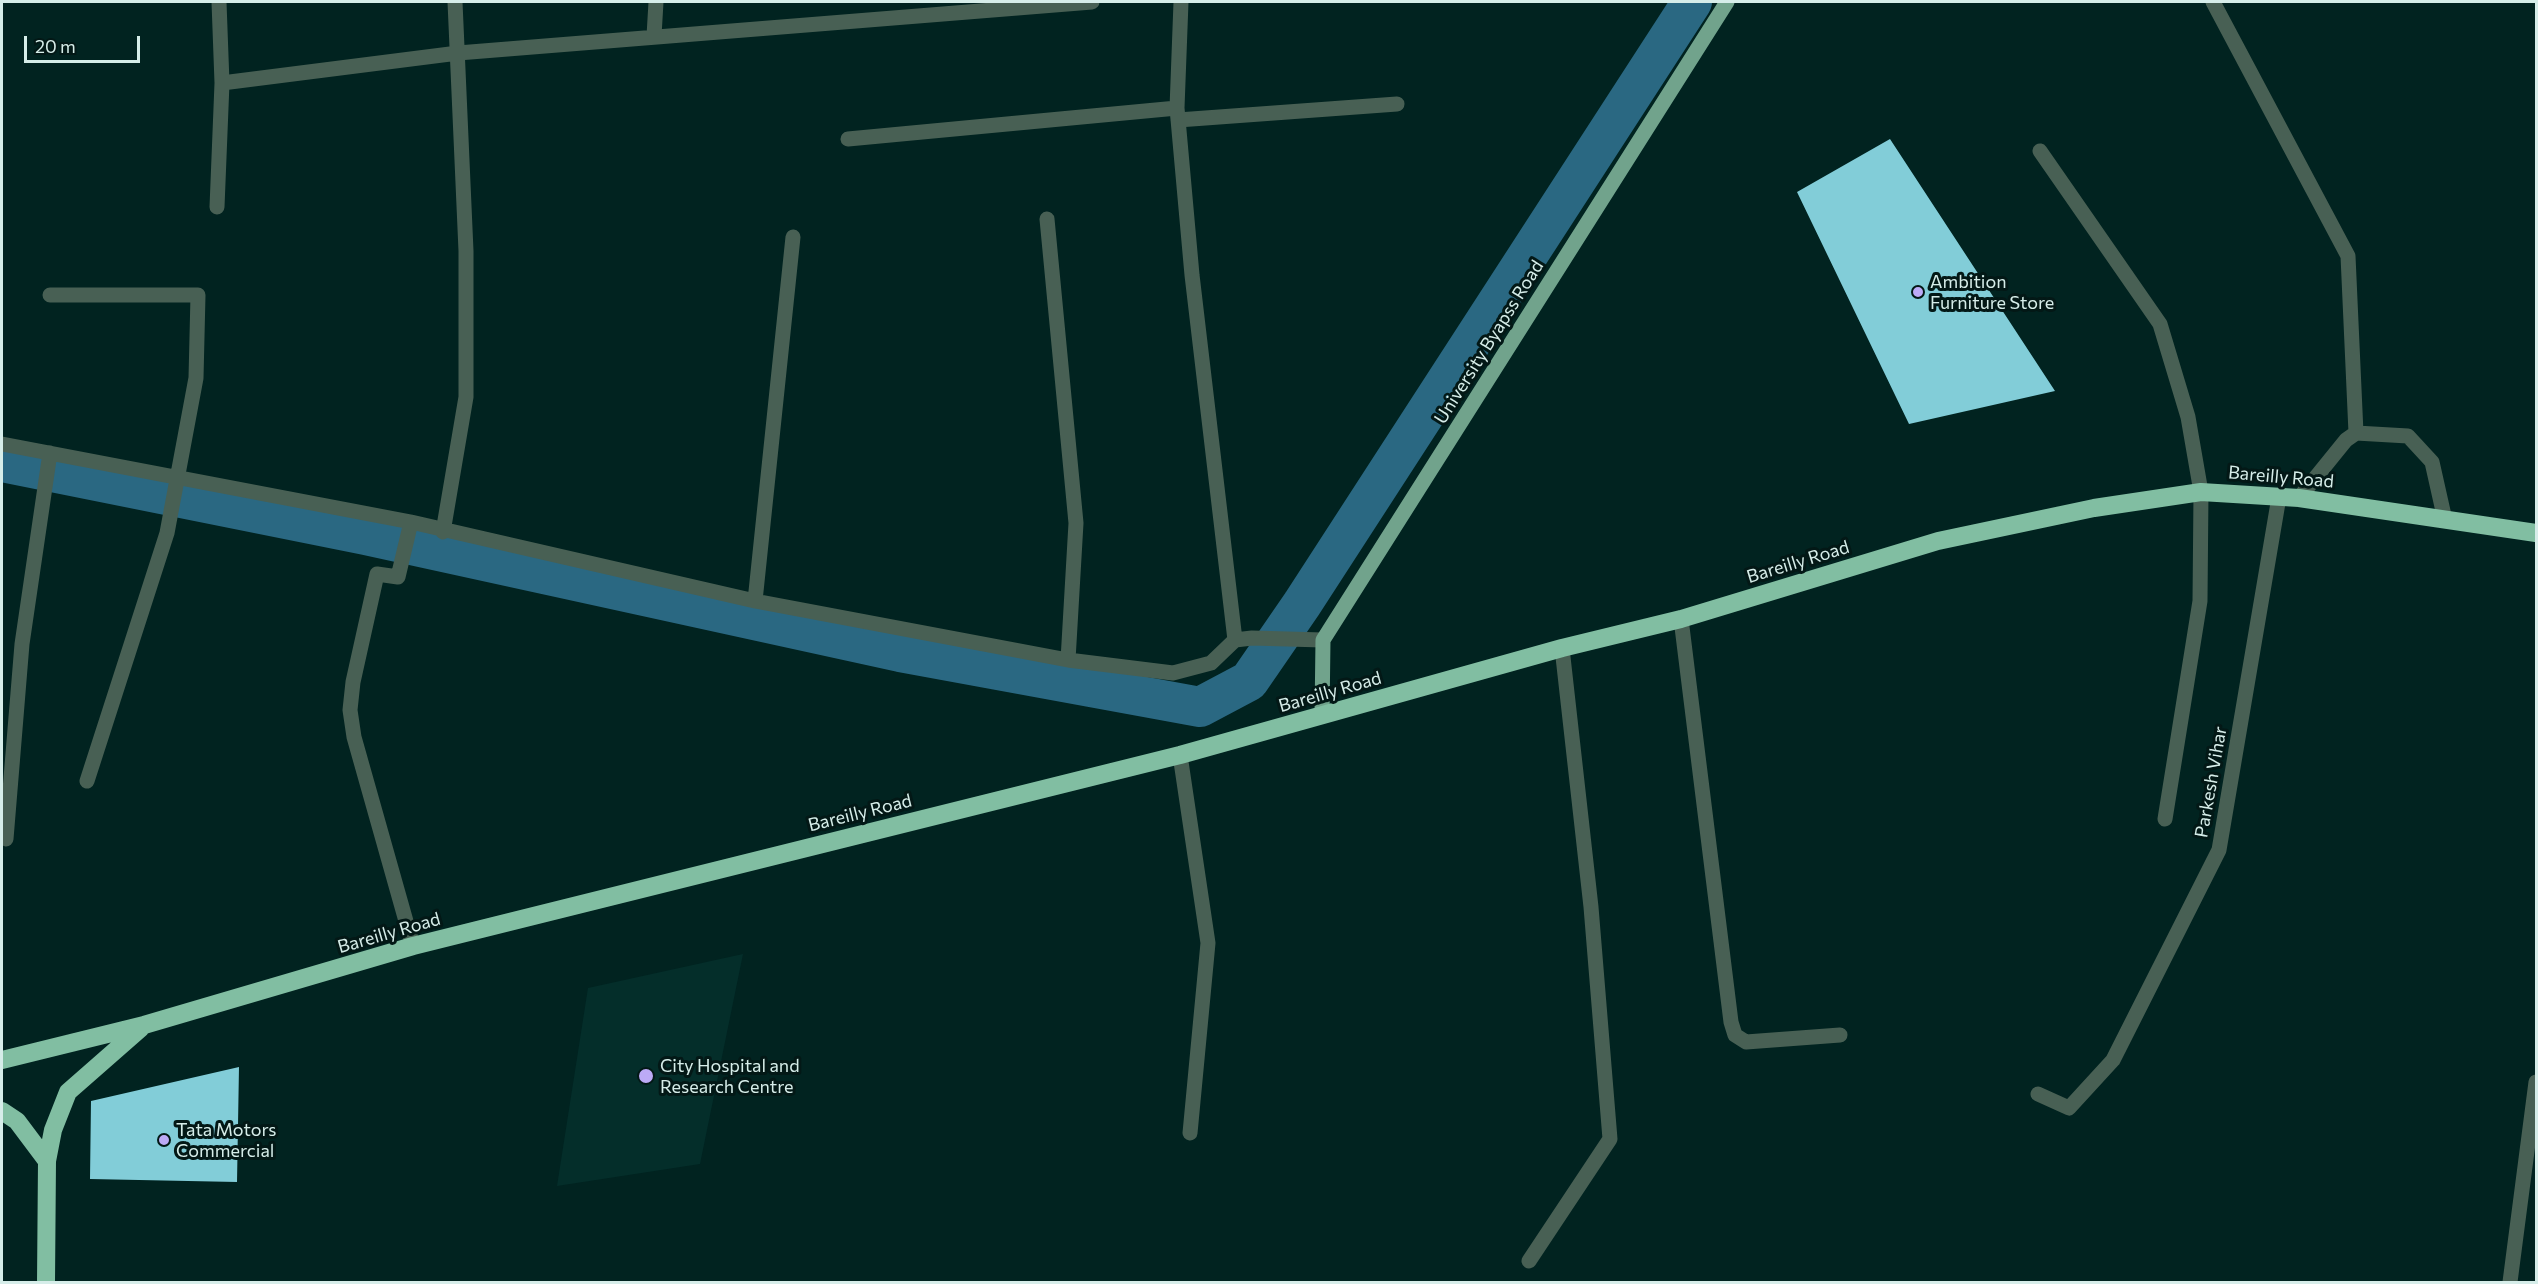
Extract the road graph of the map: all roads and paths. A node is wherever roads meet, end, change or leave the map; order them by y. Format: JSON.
{"nodes":[{"id":1,"x":219,"y":2,"type":"edge"},
{"id":2,"x":455,"y":2,"type":"edge"},
{"id":3,"x":656,"y":2,"type":"edge"},
{"id":4,"x":1092,"y":2,"type":"edge"},
{"id":5,"x":1180,"y":2,"type":"edge"},
{"id":6,"x":1727,"y":2,"type":"edge"},
{"id":7,"x":2213,"y":2,"type":"edge"},
{"id":8,"x":654,"y":36,"type":"junction"},
{"id":9,"x":458,"y":53,"type":"junction"},
{"id":10,"x":222,"y":82,"type":"junction"},
{"id":11,"x":1397,"y":105,"type":"dead end"},
{"id":12,"x":1178,"y":114,"type":"junction"},
{"id":13,"x":848,"y":139,"type":"dead end"},
{"id":14,"x":2040,"y":152,"type":"dead end"},
{"id":15,"x":216,"y":207,"type":"dead end"},
{"id":16,"x":1047,"y":219,"type":"dead end"},
{"id":17,"x":792,"y":237,"type":"dead end"},
{"id":18,"x":50,"y":296,"type":"dead end"},
{"id":19,"x":2356,"y":433,"type":"junction"},
{"id":20,"x":2,"y":444,"type":"edge"},
{"id":21,"x":48,"y":457,"type":"junction"},
{"id":22,"x":175,"y":485,"type":"junction"},
{"id":23,"x":2201,"y":492,"type":"junction"},
{"id":24,"x":2278,"y":497,"type":"junction"},
{"id":25,"x":2300,"y":498,"type":"junction"},
{"id":26,"x":2445,"y":520,"type":"junction"},
{"id":27,"x":409,"y":527,"type":"junction"},
{"id":28,"x":443,"y":532,"type":"junction"},
{"id":29,"x":2536,"y":533,"type":"edge"},
{"id":30,"x":755,"y":601,"type":"junction"},
{"id":31,"x":1681,"y":619,"type":"junction"},
{"id":32,"x":1234,"y":640,"type":"junction"},
{"id":33,"x":1323,"y":640,"type":"junction"},
{"id":34,"x":1562,"y":648,"type":"junction"},
{"id":35,"x":1068,"y":660,"type":"junction"},
{"id":36,"x":1322,"y":716,"type":"junction"},
{"id":37,"x":1180,"y":755,"type":"junction"},
{"id":38,"x":87,"y":781,"type":"dead end"},
{"id":39,"x":2165,"y":819,"type":"dead end"},
{"id":40,"x":6,"y":839,"type":"dead end"},
{"id":41,"x":413,"y":946,"type":"junction"},
{"id":42,"x":144,"y":1025,"type":"junction"},
{"id":43,"x":1840,"y":1035,"type":"dead end"},
{"id":44,"x":2,"y":1060,"type":"edge"},
{"id":45,"x":2536,"y":1082,"type":"edge"},
{"id":46,"x":2038,"y":1094,"type":"dead end"},
{"id":47,"x":2,"y":1111,"type":"edge"},
{"id":48,"x":1190,"y":1132,"type":"dead end"},
{"id":49,"x":47,"y":1161,"type":"junction"},
{"id":50,"x":1529,"y":1260,"type":"dead end"},
{"id":51,"x":46,"y":1282,"type":"edge"},
{"id":52,"x":2510,"y":1282,"type":"edge"}],
"edges":[{"from":1,"to":10,"type":"street"},
{"from":2,"to":9,"type":"street"},
{"from":3,"to":8,"type":"street"},
{"from":4,"to":8,"type":"street"},
{"from":5,"to":12,"type":"street"},
{"from":6,"to":33,"type":"main road","name":"University Byapss Road"},
{"from":7,"to":19,"type":"street"},
{"from":8,"to":9,"type":"street"},
{"from":9,"to":10,"type":"street"},
{"from":9,"to":28,"type":"street"},
{"from":10,"to":15,"type":"street"},
{"from":11,"to":12,"type":"street"},
{"from":12,"to":13,"type":"street"},
{"from":12,"to":32,"type":"street"},
{"from":14,"to":23,"type":"street"},
{"from":16,"to":35,"type":"street"},
{"from":17,"to":30,"type":"street"},
{"from":18,"to":22,"type":"street"},
{"from":19,"to":25,"type":"street"},
{"from":19,"to":26,"type":"street"},
{"from":20,"to":21,"type":"street"},
{"from":21,"to":22,"type":"street"},
{"from":21,"to":40,"type":"street"},
{"from":22,"to":27,"type":"street"},
{"from":22,"to":38,"type":"street"},
{"from":23,"to":24,"type":"highway","name":"Bareilly Road"},
{"from":23,"to":31,"type":"highway","name":"Bareilly Road"},
{"from":23,"to":39,"type":"street"},
{"from":24,"to":25,"type":"highway","name":"Bareilly Road"},
{"from":24,"to":46,"type":"street","name":"Parkesh Vihar"},
{"from":25,"to":26,"type":"highway","name":"Bareilly Road"},
{"from":26,"to":29,"type":"highway","name":"Bareilly Road"},
{"from":27,"to":28,"type":"street"},
{"from":27,"to":41,"type":"street"},
{"from":28,"to":30,"type":"street"},
{"from":30,"to":35,"type":"street"},
{"from":31,"to":34,"type":"highway","name":"Bareilly Road"},
{"from":31,"to":43,"type":"street"},
{"from":32,"to":33,"type":"street"},
{"from":32,"to":35,"type":"street"},
{"from":33,"to":36,"type":"main road"},
{"from":34,"to":36,"type":"highway","name":"Bareilly Road"},
{"from":34,"to":50,"type":"street"},
{"from":36,"to":37,"type":"highway","name":"Bareilly Road"},
{"from":37,"to":41,"type":"highway","name":"Bareilly Road"},
{"from":37,"to":48,"type":"street"},
{"from":41,"to":42,"type":"highway","name":"Bareilly Road"},
{"from":42,"to":44,"type":"highway","name":"Bareilly Road"},
{"from":42,"to":49,"type":"highway"},
{"from":45,"to":52,"type":"street"},
{"from":47,"to":49,"type":"highway"},
{"from":49,"to":51,"type":"highway"}]}
